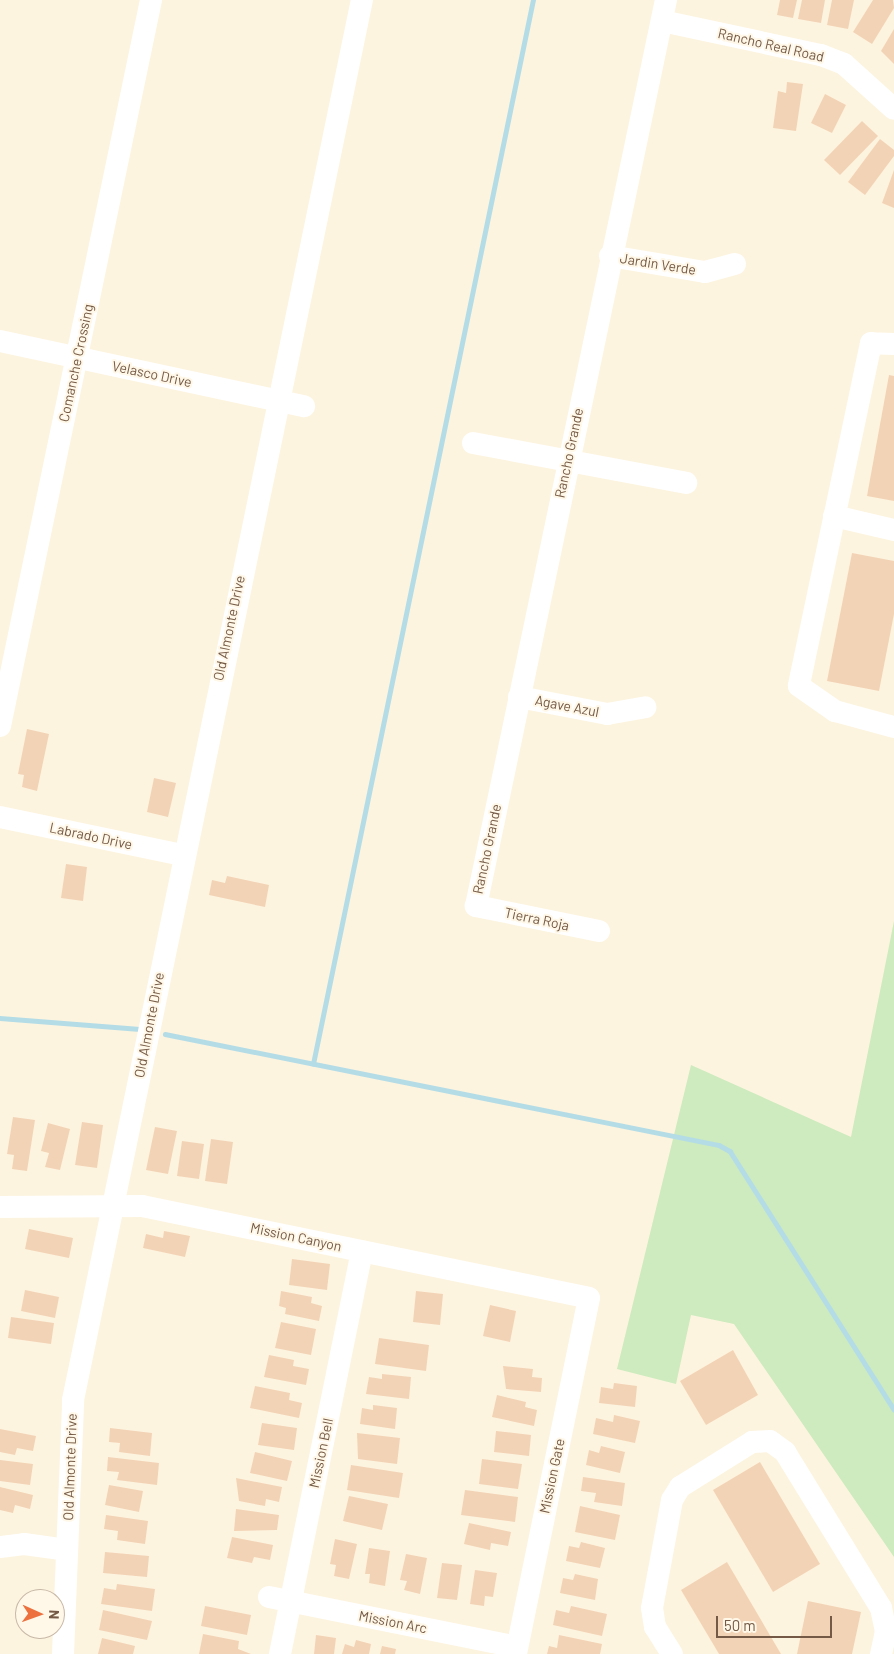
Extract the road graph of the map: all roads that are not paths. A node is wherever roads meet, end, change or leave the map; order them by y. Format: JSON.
{"nodes":[{"id":1,"x":151,"y":0,"type":"edge"},
{"id":2,"x":362,"y":0,"type":"edge"},
{"id":3,"x":664,"y":10,"type":"edge"},
{"id":4,"x":894,"y":108,"type":"edge"},
{"id":5,"x":610,"y":256,"type":"junction"},
{"id":6,"x":735,"y":264,"type":"dead end"},
{"id":7,"x":0,"y":342,"type":"edge"},
{"id":8,"x":894,"y":344,"type":"edge"},
{"id":9,"x":78,"y":358,"type":"junction"},
{"id":10,"x":276,"y":400,"type":"junction"},
{"id":11,"x":304,"y":406,"type":"dead end"},
{"id":12,"x":473,"y":443,"type":"dead end"},
{"id":13,"x":567,"y":460,"type":"junction"},
{"id":14,"x":686,"y":484,"type":"dead end"},
{"id":15,"x":834,"y":516,"type":"junction"},
{"id":16,"x":894,"y":530,"type":"edge"},
{"id":17,"x":519,"y":697,"type":"junction"},
{"id":18,"x":645,"y":707,"type":"dead end"},
{"id":19,"x":0,"y":726,"type":"edge"},
{"id":20,"x":894,"y":726,"type":"edge"},
{"id":21,"x":0,"y":817,"type":"edge"},
{"id":22,"x":182,"y":855,"type":"junction"},
{"id":23,"x":476,"y":906,"type":"joint"},
{"id":24,"x":599,"y":931,"type":"dead end"},
{"id":25,"x":115,"y":1203,"type":"junction"},
{"id":26,"x":0,"y":1206,"type":"edge"},
{"id":27,"x":362,"y":1252,"type":"junction"},
{"id":28,"x":589,"y":1298,"type":"joint"},
{"id":29,"x":0,"y":1547,"type":"edge"},
{"id":30,"x":67,"y":1550,"type":"junction"},
{"id":31,"x":269,"y":1597,"type":"dead end"},
{"id":32,"x":291,"y":1602,"type":"junction"},
{"id":33,"x":516,"y":1651,"type":"edge"},
{"id":34,"x":63,"y":1654,"type":"edge"},
{"id":35,"x":280,"y":1654,"type":"edge"},
{"id":36,"x":672,"y":1654,"type":"edge"},
{"id":37,"x":881,"y":1654,"type":"edge"}],
"edges":[{"from":1,"to":9,"type":"street","name":"Comanche Crossing"},
{"from":2,"to":10,"type":"street","name":"Old Almonte Drive"},
{"from":3,"to":4,"type":"street","name":"Rancho Real Road"},
{"from":3,"to":5,"type":"street","name":"Rancho Grande"},
{"from":5,"to":6,"type":"street","name":"Jardin Verde"},
{"from":5,"to":13,"type":"street","name":"Rancho Grande"},
{"from":7,"to":9,"type":"street","name":"Velasco Drive"},
{"from":8,"to":15,"type":"street"},
{"from":9,"to":10,"type":"street","name":"Velasco Drive"},
{"from":9,"to":19,"type":"street","name":"Comanche Crossing"},
{"from":10,"to":11,"type":"street","name":"Velasco Drive"},
{"from":10,"to":22,"type":"street","name":"Old Almonte Drive"},
{"from":12,"to":13,"type":"street"},
{"from":13,"to":14,"type":"street"},
{"from":13,"to":17,"type":"street","name":"Rancho Grande"},
{"from":15,"to":16,"type":"street"},
{"from":15,"to":20,"type":"street"},
{"from":17,"to":18,"type":"street","name":"Agave Azul"},
{"from":17,"to":23,"type":"street","name":"Rancho Grande"},
{"from":21,"to":22,"type":"street","name":"Labrado Drive"},
{"from":22,"to":25,"type":"street","name":"Old Almonte Drive"},
{"from":23,"to":24,"type":"street","name":"Tierra Roja"},
{"from":25,"to":26,"type":"street","name":"Mission Canyon"},
{"from":25,"to":27,"type":"street","name":"Mission Canyon"},
{"from":25,"to":30,"type":"street","name":"Old Almonte Drive"},
{"from":27,"to":28,"type":"street","name":"Mission Canyon"},
{"from":27,"to":32,"type":"street","name":"Mission Bell"},
{"from":28,"to":33,"type":"street","name":"Mission Gate"},
{"from":29,"to":30,"type":"street"},
{"from":30,"to":34,"type":"street","name":"Old Almonte Drive"},
{"from":31,"to":32,"type":"street","name":"Mission Arc"},
{"from":32,"to":33,"type":"street","name":"Mission Arc"},
{"from":32,"to":35,"type":"street","name":"Mission Bell"},
{"from":36,"to":37,"type":"street"}]}
